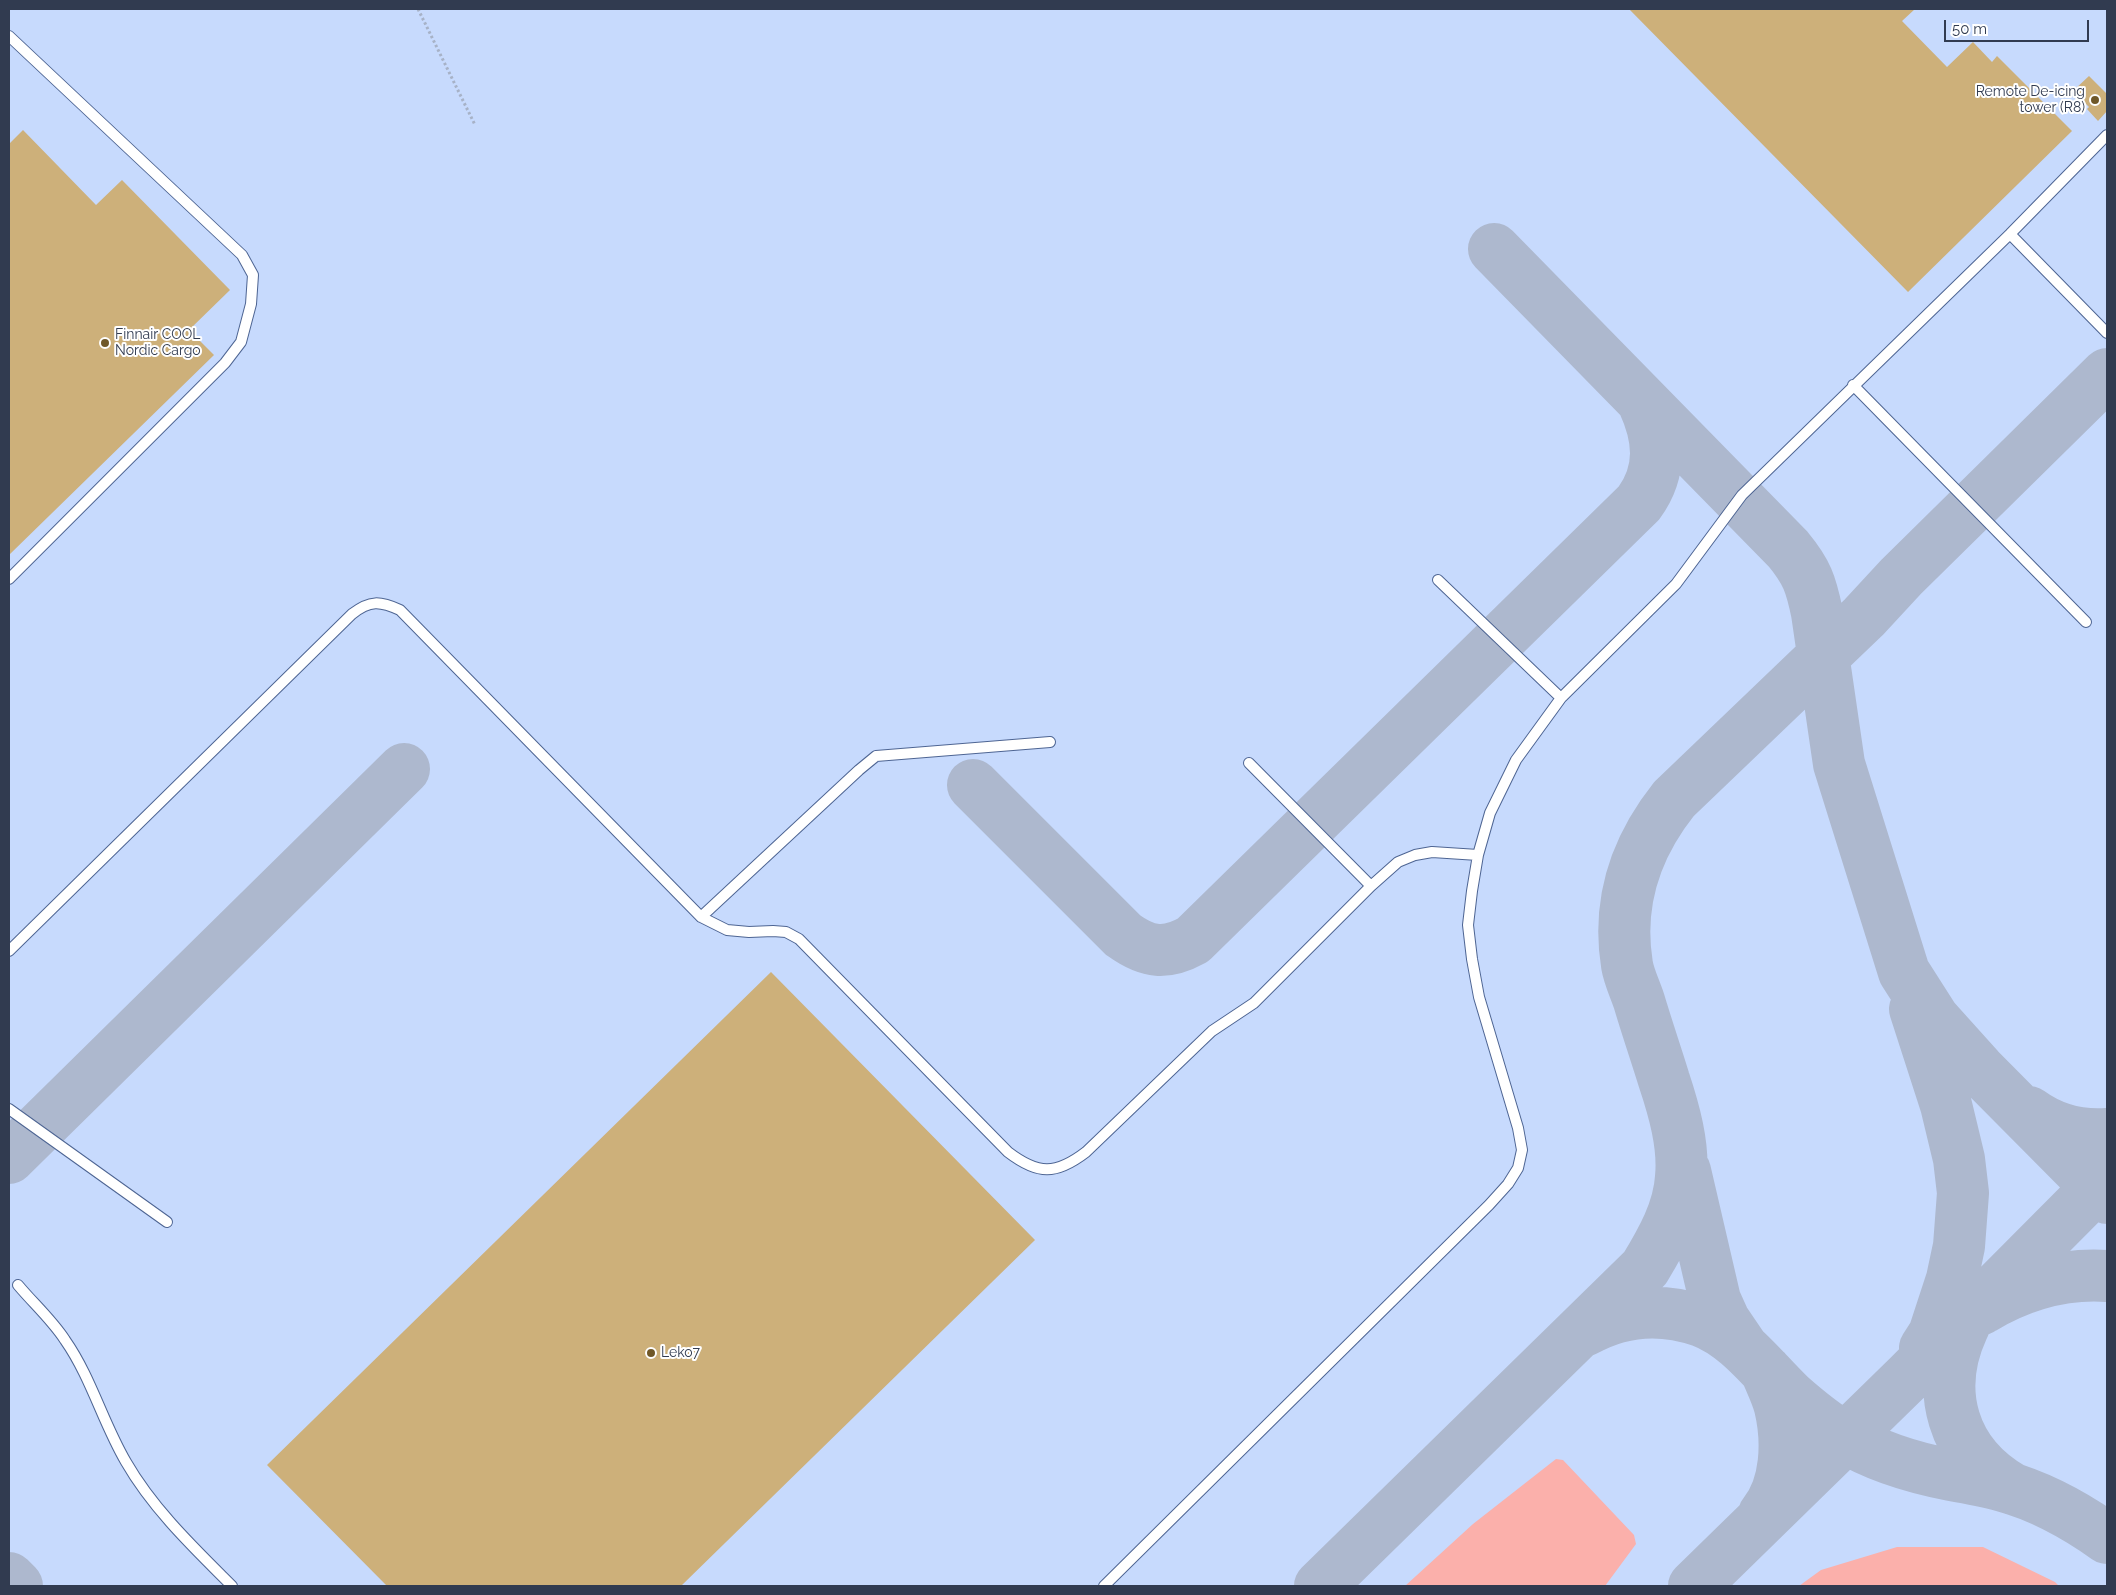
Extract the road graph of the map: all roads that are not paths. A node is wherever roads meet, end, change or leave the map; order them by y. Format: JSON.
{"nodes":[{"id":1,"x":9,"y":36,"type":"edge"},
{"id":2,"x":2107,"y":134,"type":"edge"},
{"id":3,"x":2010,"y":234,"type":"junction"},
{"id":4,"x":2107,"y":333,"type":"edge"},
{"id":5,"x":1854,"y":384,"type":"junction"},
{"id":6,"x":9,"y":579,"type":"edge"},
{"id":7,"x":1438,"y":580,"type":"dead end"},
{"id":8,"x":2086,"y":622,"type":"dead end"},
{"id":9,"x":1561,"y":698,"type":"junction"},
{"id":10,"x":1050,"y":742,"type":"dead end"},
{"id":11,"x":1249,"y":763,"type":"dead end"},
{"id":12,"x":1478,"y":855,"type":"junction"},
{"id":13,"x":1371,"y":886,"type":"junction"},
{"id":14,"x":702,"y":916,"type":"junction"},
{"id":15,"x":9,"y":951,"type":"edge"},
{"id":16,"x":9,"y":1109,"type":"edge"},
{"id":17,"x":167,"y":1222,"type":"dead end"},
{"id":18,"x":18,"y":1285,"type":"dead end"},
{"id":19,"x":232,"y":1586,"type":"edge"},
{"id":20,"x":1104,"y":1586,"type":"edge"}],
"edges":[{"from":1,"to":6,"type":"lane"},
{"from":2,"to":3,"type":"lane"},
{"from":3,"to":4,"type":"lane"},
{"from":3,"to":5,"type":"lane"},
{"from":5,"to":8,"type":"lane"},
{"from":5,"to":9,"type":"lane"},
{"from":7,"to":9,"type":"lane"},
{"from":9,"to":12,"type":"lane"},
{"from":10,"to":14,"type":"lane"},
{"from":11,"to":13,"type":"lane"},
{"from":12,"to":13,"type":"lane"},
{"from":12,"to":20,"type":"lane"},
{"from":13,"to":14,"type":"lane"},
{"from":14,"to":15,"type":"lane"},
{"from":16,"to":17,"type":"lane"},
{"from":18,"to":19,"type":"lane"}]}
